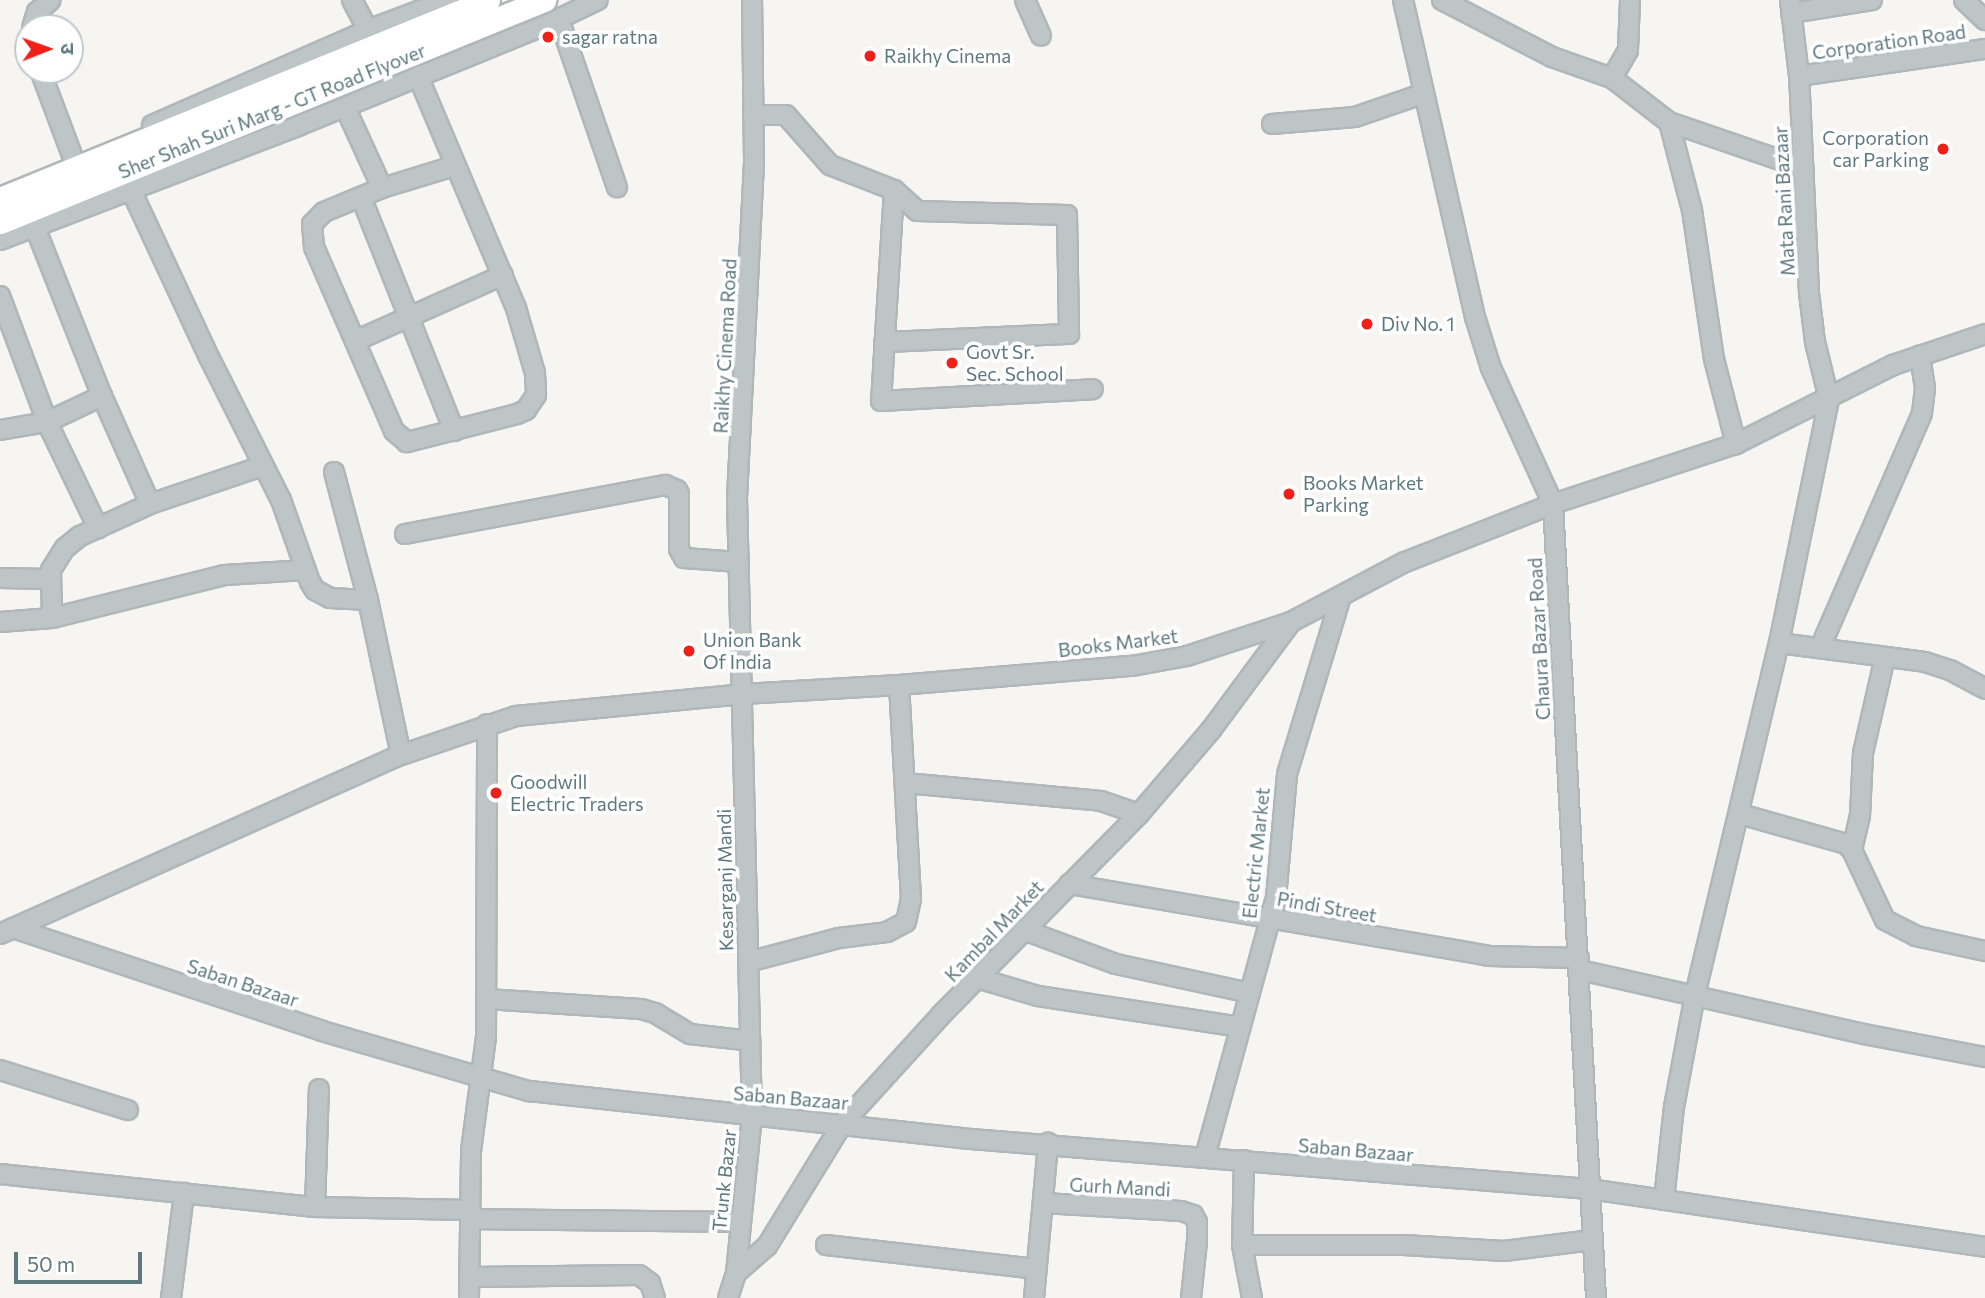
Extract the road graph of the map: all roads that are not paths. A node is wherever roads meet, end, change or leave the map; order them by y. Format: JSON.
{"nodes":[{"id":1,"x":51,"y":0,"type":"edge"},
{"id":2,"x":352,"y":0,"type":"edge"},
{"id":3,"x":447,"y":0,"type":"edge"},
{"id":4,"x":488,"y":0,"type":"edge"},
{"id":5,"x":544,"y":0,"type":"edge"},
{"id":6,"x":598,"y":0,"type":"edge"},
{"id":7,"x":752,"y":0,"type":"edge"},
{"id":8,"x":1025,"y":0,"type":"edge"},
{"id":9,"x":1403,"y":0,"type":"edge"},
{"id":10,"x":1442,"y":0,"type":"edge"},
{"id":11,"x":1630,"y":0,"type":"edge"},
{"id":12,"x":1872,"y":0,"type":"edge"},
{"id":13,"x":1964,"y":0,"type":"edge"},
{"id":14,"x":1791,"y":6,"type":"edge"},
{"id":15,"x":36,"y":14,"type":"edge"},
{"id":16,"x":559,"y":19,"type":"junction"},
{"id":17,"x":1985,"y":20,"type":"edge"},
{"id":18,"x":368,"y":30,"type":"junction"},
{"id":19,"x":1041,"y":36,"type":"dead end"},
{"id":20,"x":1985,"y":49,"type":"edge"},
{"id":21,"x":418,"y":76,"type":"junction"},
{"id":22,"x":1799,"y":76,"type":"junction"},
{"id":23,"x":1612,"y":78,"type":"junction"},
{"id":24,"x":45,"y":84,"type":"edge"},
{"id":25,"x":1422,"y":94,"type":"junction"},
{"id":26,"x":345,"y":107,"type":"junction"},
{"id":27,"x":753,"y":115,"type":"junction"},
{"id":28,"x":1669,"y":122,"type":"junction"},
{"id":29,"x":1272,"y":124,"type":"dead end"},
{"id":30,"x":73,"y":158,"type":"junction"},
{"id":31,"x":454,"y":166,"type":"junction"},
{"id":32,"x":1803,"y":168,"type":"junction"},
{"id":33,"x":617,"y":187,"type":"dead end"},
{"id":34,"x":382,"y":188,"type":"junction"},
{"id":35,"x":0,"y":189,"type":"edge"},
{"id":36,"x":131,"y":190,"type":"junction"},
{"id":37,"x":894,"y":190,"type":"junction"},
{"id":38,"x":360,"y":197,"type":"junction"},
{"id":39,"x":0,"y":199,"type":"edge"},
{"id":40,"x":0,"y":222,"type":"edge"},
{"id":41,"x":35,"y":227,"type":"junction"},
{"id":42,"x":0,"y":240,"type":"edge"},
{"id":43,"x":503,"y":275,"type":"junction"},
{"id":44,"x":0,"y":296,"type":"edge"},
{"id":45,"x":410,"y":317,"type":"junction"},
{"id":46,"x":1985,"y":334,"type":"edge"},
{"id":47,"x":355,"y":341,"type":"junction"},
{"id":48,"x":884,"y":342,"type":"junction"},
{"id":49,"x":1920,"y":355,"type":"junction"},
{"id":50,"x":1093,"y":389,"type":"dead end"},
{"id":51,"x":102,"y":396,"type":"junction"},
{"id":52,"x":1829,"y":399,"type":"junction"},
{"id":53,"x":47,"y":422,"type":"junction"},
{"id":54,"x":0,"y":430,"type":"edge"},
{"id":55,"x":454,"y":431,"type":"junction"},
{"id":56,"x":1736,"y":444,"type":"junction"},
{"id":57,"x":262,"y":466,"type":"junction"},
{"id":58,"x":334,"y":472,"type":"dead end"},
{"id":59,"x":150,"y":504,"type":"junction"},
{"id":60,"x":1553,"y":504,"type":"junction"},
{"id":61,"x":98,"y":528,"type":"junction"},
{"id":62,"x":405,"y":534,"type":"dead end"},
{"id":63,"x":739,"y":562,"type":"junction"},
{"id":64,"x":306,"y":570,"type":"junction"},
{"id":65,"x":0,"y":578,"type":"edge"},
{"id":66,"x":50,"y":579,"type":"junction"},
{"id":67,"x":1341,"y":596,"type":"junction"},
{"id":68,"x":368,"y":600,"type":"junction"},
{"id":69,"x":52,"y":618,"type":"junction"},
{"id":70,"x":0,"y":622,"type":"edge"},
{"id":71,"x":1291,"y":622,"type":"junction"},
{"id":72,"x":1779,"y":643,"type":"junction"},
{"id":73,"x":1820,"y":648,"type":"junction"},
{"id":74,"x":1885,"y":657,"type":"junction"},
{"id":75,"x":900,"y":685,"type":"junction"},
{"id":76,"x":1985,"y":689,"type":"edge"},
{"id":77,"x":743,"y":694,"type":"junction"},
{"id":78,"x":487,"y":724,"type":"junction"},
{"id":79,"x":401,"y":755,"type":"junction"},
{"id":80,"x":905,"y":783,"type":"junction"},
{"id":81,"x":1139,"y":814,"type":"junction"},
{"id":82,"x":1740,"y":814,"type":"junction"},
{"id":83,"x":1853,"y":850,"type":"junction"},
{"id":84,"x":1069,"y":884,"type":"junction"},
{"id":85,"x":1272,"y":919,"type":"junction"},
{"id":86,"x":1024,"y":930,"type":"junction"},
{"id":87,"x":6,"y":931,"type":"edge"},
{"id":88,"x":1985,"y":951,"type":"edge"},
{"id":89,"x":748,"y":962,"type":"junction"},
{"id":90,"x":1579,"y":964,"type":"junction"},
{"id":91,"x":977,"y":978,"type":"junction"},
{"id":92,"x":1251,"y":993,"type":"junction"},
{"id":93,"x":1695,"y":995,"type":"junction"},
{"id":94,"x":486,"y":999,"type":"junction"},
{"id":95,"x":1241,"y":1027,"type":"junction"},
{"id":96,"x":751,"y":1041,"type":"junction"},
{"id":97,"x":1985,"y":1056,"type":"edge"},
{"id":98,"x":752,"y":1065,"type":"joint"},
{"id":99,"x":0,"y":1070,"type":"edge"},
{"id":100,"x":483,"y":1079,"type":"junction"},
{"id":101,"x":319,"y":1089,"type":"dead end"},
{"id":102,"x":128,"y":1110,"type":"dead end"},
{"id":103,"x":752,"y":1116,"type":"junction"},
{"id":104,"x":842,"y":1124,"type":"junction"},
{"id":105,"x":1048,"y":1143,"type":"junction"},
{"id":106,"x":1205,"y":1157,"type":"junction"},
{"id":107,"x":1244,"y":1160,"type":"junction"},
{"id":108,"x":0,"y":1174,"type":"edge"},
{"id":109,"x":1589,"y":1189,"type":"junction"},
{"id":110,"x":184,"y":1193,"type":"junction"},
{"id":111,"x":1664,"y":1200,"type":"junction"},
{"id":112,"x":1043,"y":1203,"type":"junction"},
{"id":113,"x":315,"y":1207,"type":"junction"},
{"id":114,"x":470,"y":1215,"type":"junction"},
{"id":115,"x":740,"y":1222,"type":"junction"},
{"id":116,"x":1592,"y":1240,"type":"junction"},
{"id":117,"x":826,"y":1245,"type":"dead end"},
{"id":118,"x":1242,"y":1245,"type":"junction"},
{"id":119,"x":1985,"y":1247,"type":"edge"},
{"id":120,"x":1035,"y":1269,"type":"junction"},
{"id":121,"x":736,"y":1273,"type":"junction"},
{"id":122,"x":470,"y":1277,"type":"junction"},
{"id":123,"x":171,"y":1298,"type":"edge"},
{"id":124,"x":469,"y":1298,"type":"edge"},
{"id":125,"x":655,"y":1298,"type":"edge"},
{"id":126,"x":728,"y":1298,"type":"edge"},
{"id":127,"x":1034,"y":1298,"type":"edge"},
{"id":128,"x":1191,"y":1298,"type":"edge"},
{"id":129,"x":1252,"y":1298,"type":"edge"},
{"id":130,"x":1596,"y":1298,"type":"edge"}],
"edges":[{"from":1,"to":15,"type":"street"},
{"from":2,"to":18,"type":"street"},
{"from":3,"to":18,"type":"street"},
{"from":4,"to":39,"type":"main road","name":"Sher Shah Suri Marg - GT Road Flyover"},
{"from":5,"to":40,"type":"main road","name":"Sher Shah Suri Marg - GT Road Flyover"},
{"from":6,"to":16,"type":"street"},
{"from":7,"to":27,"type":"street","name":"Raikhy Cinema Road"},
{"from":8,"to":19,"type":"street"},
{"from":9,"to":25,"type":"street","name":"Chaura Bazar Road"},
{"from":10,"to":23,"type":"street"},
{"from":11,"to":23,"type":"street"},
{"from":12,"to":14,"type":"street"},
{"from":13,"to":17,"type":"street"},
{"from":14,"to":22,"type":"street","name":"Mata Rani Bazaar"},
{"from":16,"to":21,"type":"street"},
{"from":16,"to":33,"type":"street"},
{"from":18,"to":30,"type":"street"},
{"from":20,"to":22,"type":"street","name":"Corporation Road"},
{"from":21,"to":26,"type":"street"},
{"from":21,"to":31,"type":"street"},
{"from":22,"to":32,"type":"street","name":"Mata Rani Bazaar"},
{"from":23,"to":28,"type":"street"},
{"from":24,"to":30,"type":"street"},
{"from":25,"to":29,"type":"street"},
{"from":25,"to":60,"type":"street","name":"Chaura Bazar Road"},
{"from":26,"to":34,"type":"street"},
{"from":26,"to":36,"type":"street"},
{"from":27,"to":37,"type":"street"},
{"from":27,"to":63,"type":"street","name":"Raikhy Cinema Road"},
{"from":28,"to":32,"type":"street"},
{"from":28,"to":56,"type":"street"},
{"from":30,"to":35,"type":"street"},
{"from":31,"to":34,"type":"street"},
{"from":31,"to":43,"type":"street"},
{"from":32,"to":52,"type":"street","name":"Mata Rani Bazaar"},
{"from":34,"to":38,"type":"street"},
{"from":36,"to":41,"type":"street"},
{"from":36,"to":57,"type":"street"},
{"from":37,"to":48,"type":"street"},
{"from":37,"to":48,"type":"street"},
{"from":38,"to":45,"type":"street"},
{"from":38,"to":47,"type":"street"},
{"from":41,"to":42,"type":"street"},
{"from":41,"to":51,"type":"street"},
{"from":43,"to":45,"type":"street"},
{"from":43,"to":55,"type":"street"},
{"from":44,"to":53,"type":"street"},
{"from":45,"to":47,"type":"street"},
{"from":45,"to":55,"type":"street"},
{"from":46,"to":49,"type":"street","name":"Books Market"},
{"from":47,"to":55,"type":"street"},
{"from":48,"to":50,"type":"street"},
{"from":49,"to":52,"type":"street","name":"Books Market"},
{"from":49,"to":73,"type":"street"},
{"from":51,"to":53,"type":"street"},
{"from":51,"to":59,"type":"street"},
{"from":52,"to":56,"type":"street","name":"Books Market"},
{"from":52,"to":72,"type":"street"},
{"from":53,"to":54,"type":"street"},
{"from":53,"to":61,"type":"street"},
{"from":56,"to":60,"type":"street","name":"Books Market"},
{"from":57,"to":59,"type":"street"},
{"from":57,"to":64,"type":"street"},
{"from":58,"to":68,"type":"street"},
{"from":59,"to":61,"type":"street"},
{"from":60,"to":67,"type":"street","name":"Books Market"},
{"from":60,"to":90,"type":"street","name":"Chaura Bazar Road"},
{"from":61,"to":66,"type":"street"},
{"from":62,"to":63,"type":"street"},
{"from":63,"to":77,"type":"street","name":"Raikhy Cinema Road"},
{"from":64,"to":68,"type":"street"},
{"from":64,"to":69,"type":"street"},
{"from":65,"to":66,"type":"street"},
{"from":66,"to":69,"type":"street"},
{"from":67,"to":71,"type":"street","name":"Books Market"},
{"from":67,"to":85,"type":"street","name":"Electric Market"},
{"from":68,"to":79,"type":"street"},
{"from":69,"to":70,"type":"street"},
{"from":71,"to":75,"type":"street","name":"Books Market"},
{"from":71,"to":81,"type":"street","name":"Kambal Market"},
{"from":72,"to":73,"type":"street"},
{"from":72,"to":82,"type":"street"},
{"from":73,"to":74,"type":"street"},
{"from":74,"to":76,"type":"street"},
{"from":74,"to":83,"type":"street"},
{"from":75,"to":77,"type":"street","name":"Books Market"},
{"from":75,"to":80,"type":"street"},
{"from":77,"to":78,"type":"street","name":"Books Market"},
{"from":77,"to":89,"type":"street","name":"Kesarganj Mandi"},
{"from":78,"to":79,"type":"street","name":"Books Market"},
{"from":78,"to":94,"type":"street"},
{"from":79,"to":87,"type":"street","name":"Books Market"},
{"from":80,"to":81,"type":"street"},
{"from":80,"to":89,"type":"street"},
{"from":81,"to":84,"type":"street","name":"Kambal Market"},
{"from":82,"to":83,"type":"street"},
{"from":82,"to":93,"type":"street"},
{"from":83,"to":88,"type":"street"},
{"from":84,"to":85,"type":"street","name":"Pindi Street"},
{"from":84,"to":86,"type":"street","name":"Kambal Market"},
{"from":85,"to":90,"type":"street","name":"Pindi Street"},
{"from":85,"to":92,"type":"street","name":"Electric Market"},
{"from":86,"to":91,"type":"street","name":"Kambal Market"},
{"from":86,"to":92,"type":"street"},
{"from":87,"to":100,"type":"street","name":"Saban Bazaar"},
{"from":89,"to":96,"type":"street","name":"Kesarganj Mandi"},
{"from":90,"to":93,"type":"street","name":"Pindi Street"},
{"from":90,"to":109,"type":"street","name":"Chaura Bazar Road"},
{"from":91,"to":95,"type":"street"},
{"from":91,"to":104,"type":"street","name":"Kambal Market"},
{"from":92,"to":95,"type":"street","name":"Electric Market"},
{"from":93,"to":97,"type":"street","name":"Pindi Street"},
{"from":93,"to":111,"type":"street"},
{"from":94,"to":96,"type":"street"},
{"from":94,"to":100,"type":"street"},
{"from":95,"to":106,"type":"street","name":"Electric Market"},
{"from":96,"to":98,"type":"street","name":"Kesarganj Mandi"},
{"from":98,"to":103,"type":"street","name":"Trunk Bazar"},
{"from":99,"to":102,"type":"street"},
{"from":100,"to":103,"type":"street","name":"Saban Bazaar"},
{"from":100,"to":114,"type":"street"},
{"from":101,"to":113,"type":"street"},
{"from":103,"to":104,"type":"street","name":"Saban Bazaar"},
{"from":103,"to":115,"type":"street","name":"Trunk Bazar"},
{"from":104,"to":105,"type":"street","name":"Saban Bazaar"},
{"from":104,"to":121,"type":"street","name":"Kambal Market"},
{"from":105,"to":106,"type":"street","name":"Saban Bazaar"},
{"from":105,"to":112,"type":"street"},
{"from":106,"to":107,"type":"street","name":"Saban Bazaar"},
{"from":107,"to":109,"type":"street","name":"Saban Bazaar"},
{"from":107,"to":118,"type":"street"},
{"from":108,"to":110,"type":"street"},
{"from":109,"to":111,"type":"street","name":"Saban Bazaar"},
{"from":109,"to":116,"type":"street","name":"Chaura Bazar Road"},
{"from":110,"to":113,"type":"street"},
{"from":110,"to":123,"type":"street"},
{"from":111,"to":119,"type":"street","name":"Saban Bazaar"},
{"from":112,"to":120,"type":"street"},
{"from":112,"to":128,"type":"street","name":"Gurh Mandi"},
{"from":113,"to":114,"type":"street"},
{"from":114,"to":115,"type":"street"},
{"from":114,"to":122,"type":"street"},
{"from":115,"to":121,"type":"street","name":"Trunk Bazar"},
{"from":116,"to":118,"type":"street"},
{"from":116,"to":130,"type":"street","name":"Chaura Bazar Road"},
{"from":117,"to":120,"type":"street"},
{"from":118,"to":129,"type":"street"},
{"from":120,"to":127,"type":"street"},
{"from":121,"to":126,"type":"street","name":"Trunk Bazar"},
{"from":122,"to":124,"type":"street"},
{"from":122,"to":125,"type":"street"}]}
